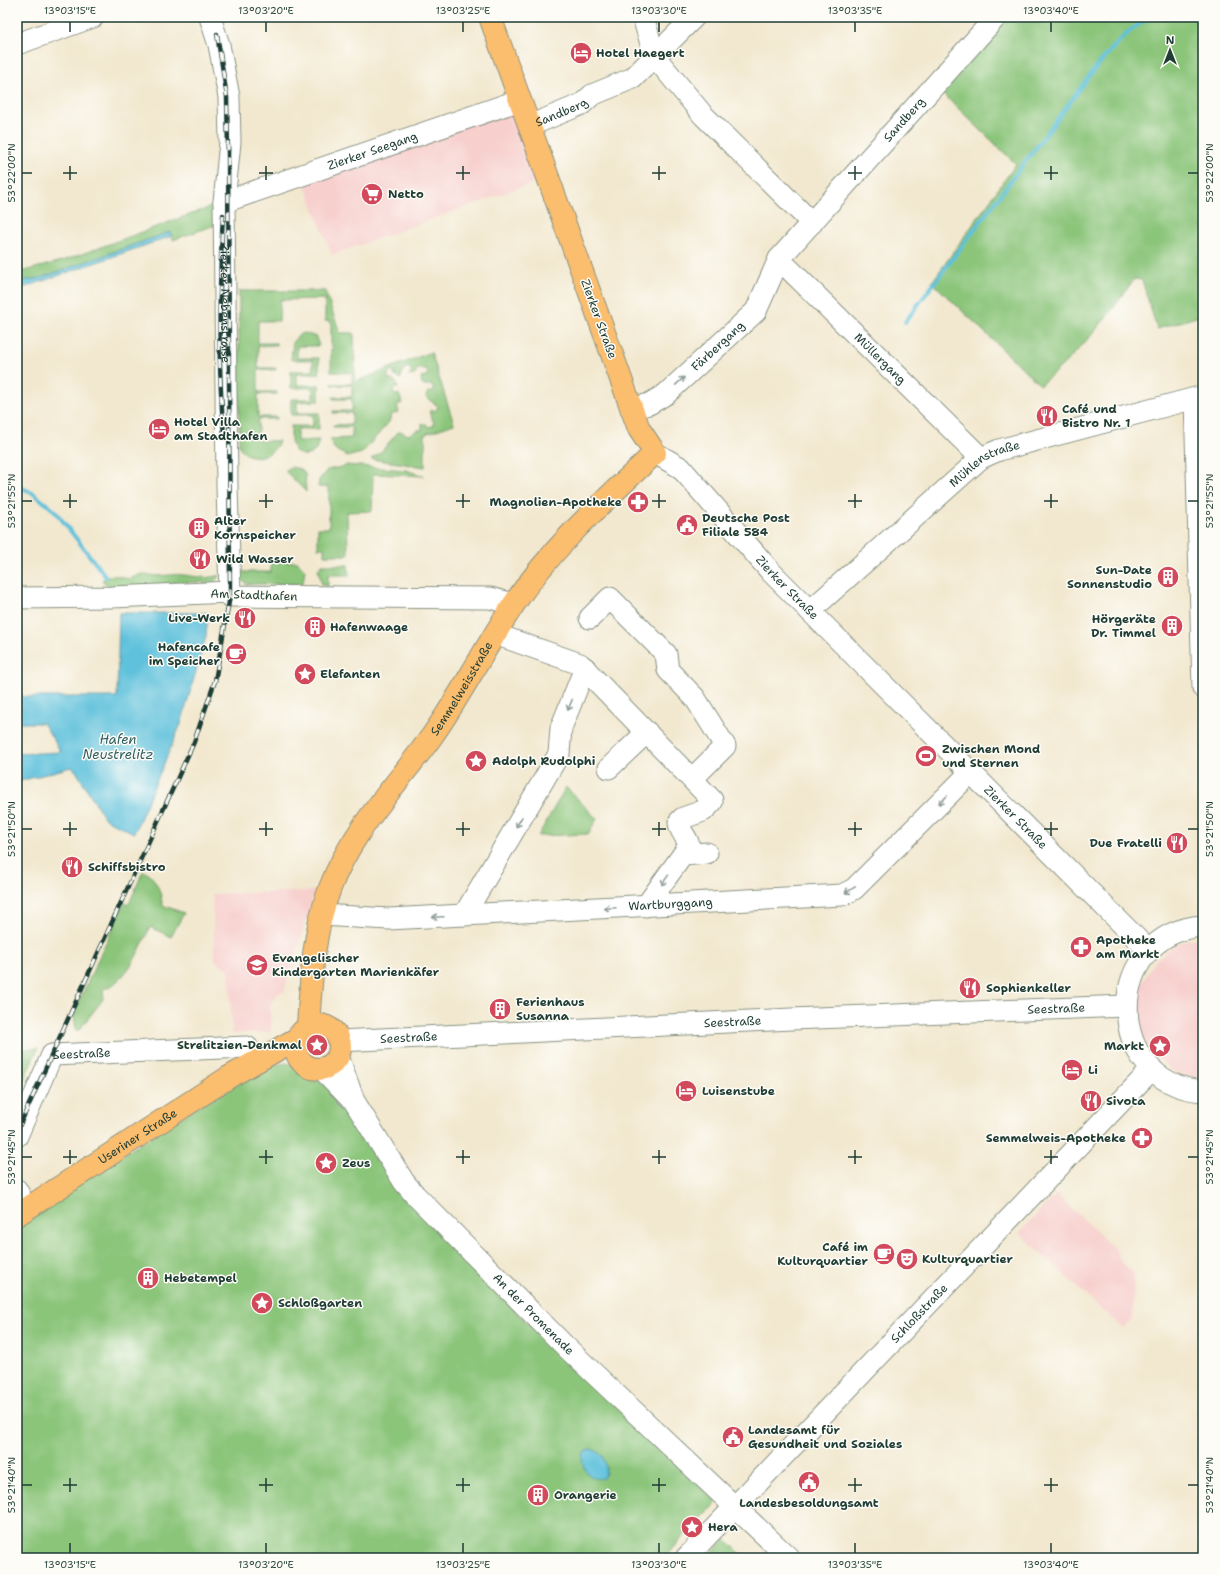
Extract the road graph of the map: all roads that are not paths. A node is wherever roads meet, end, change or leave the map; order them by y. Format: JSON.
{"nodes":[{"id":1,"x":93,"y":17,"type":"edge"},
{"id":2,"x":210,"y":17,"type":"edge"},
{"id":3,"x":490,"y":17,"type":"edge"},
{"id":4,"x":643,"y":17,"type":"edge"},
{"id":5,"x":694,"y":17,"type":"edge"},
{"id":6,"x":996,"y":17,"type":"edge"},
{"id":7,"x":17,"y":44,"type":"edge"},
{"id":8,"x":655,"y":57,"type":"junction"},
{"id":9,"x":525,"y":114,"type":"junction"},
{"id":10,"x":224,"y":202,"type":"junction"},
{"id":11,"x":812,"y":222,"type":"junction"},
{"id":12,"x":779,"y":259,"type":"junction"},
{"id":13,"x":1199,"y":397,"type":"edge"},
{"id":14,"x":640,"y":406,"type":"junction"},
{"id":15,"x":655,"y":453,"type":"junction"},
{"id":16,"x":981,"y":458,"type":"junction"},
{"id":17,"x":231,"y":592,"type":"junction"},
{"id":18,"x":17,"y":598,"type":"edge"},
{"id":19,"x":514,"y":604,"type":"junction"},
{"id":20,"x":810,"y":611,"type":"junction"},
{"id":21,"x":590,"y":618,"type":"dead end"},
{"id":22,"x":495,"y":634,"type":"junction"},
{"id":23,"x":585,"y":668,"type":"junction"},
{"id":24,"x":1203,"y":688,"type":"edge"},
{"id":25,"x":647,"y":732,"type":"junction"},
{"id":26,"x":609,"y":768,"type":"dead end"},
{"id":27,"x":971,"y":772,"type":"junction"},
{"id":28,"x":692,"y":779,"type":"junction"},
{"id":29,"x":707,"y":853,"type":"dead end"},
{"id":30,"x":683,"y":855,"type":"junction"},
{"id":31,"x":646,"y":906,"type":"junction"},
{"id":32,"x":321,"y":915,"type":"junction"},
{"id":33,"x":464,"y":915,"type":"junction"},
{"id":34,"x":1203,"y":926,"type":"edge"},
{"id":35,"x":1149,"y":951,"type":"junction"},
{"id":36,"x":313,"y":952,"type":"junction"},
{"id":37,"x":1126,"y":1006,"type":"junction"},
{"id":38,"x":301,"y":1039,"type":"junction"},
{"id":39,"x":332,"y":1049,"type":"junction"},
{"id":40,"x":253,"y":1053,"type":"junction"},
{"id":41,"x":1152,"y":1069,"type":"junction"},
{"id":42,"x":1203,"y":1091,"type":"edge"},
{"id":43,"x":17,"y":1136,"type":"edge"},
{"id":44,"x":20,"y":1205,"type":"edge"},
{"id":45,"x":736,"y":1507,"type":"junction"},
{"id":46,"x":686,"y":1558,"type":"edge"},
{"id":47,"x":789,"y":1558,"type":"edge"}],
"edges":[{"from":1,"to":7,"type":"street"},
{"from":2,"to":10,"type":"street","name":"Zierker Nebenstraße"},
{"from":3,"to":9,"type":"main road","name":"Zierker Straße"},
{"from":4,"to":8,"type":"street"},
{"from":5,"to":8,"type":"street","name":"Sandberg"},
{"from":6,"to":11,"type":"street","name":"Sandberg"},
{"from":8,"to":9,"type":"street","name":"Sandberg"},
{"from":8,"to":11,"type":"street"},
{"from":9,"to":10,"type":"street","name":"Zierker Seegang"},
{"from":9,"to":14,"type":"main road","name":"Zierker Straße"},
{"from":10,"to":17,"type":"street","name":"Zierker Nebenstraße"},
{"from":11,"to":12,"type":"street","name":"Sandberg"},
{"from":14,"to":12,"type":"street","name":"Färbergang","one_way":true},
{"from":12,"to":16,"type":"street","name":"Müllergang"},
{"from":13,"to":16,"type":"street","name":"Mühlenstraße"},
{"from":13,"to":24,"type":"street"},
{"from":14,"to":15,"type":"main road","name":"Zierker Straße"},
{"from":15,"to":19,"type":"main road","name":"Semmelweisstraße"},
{"from":15,"to":20,"type":"street","name":"Zierker Straße"},
{"from":16,"to":20,"type":"street","name":"Mühlenstraße"},
{"from":17,"to":18,"type":"street","name":"Am Stadthafen"},
{"from":17,"to":19,"type":"street","name":"Am Stadthafen"},
{"from":19,"to":22,"type":"main road","name":"Semmelweisstraße"},
{"from":20,"to":27,"type":"street","name":"Zierker Straße"},
{"from":21,"to":28,"type":"street"},
{"from":22,"to":23,"type":"street"},
{"from":22,"to":32,"type":"main road","name":"Semmelweisstraße"},
{"from":23,"to":25,"type":"street"},
{"from":23,"to":33,"type":"street","one_way":true},
{"from":25,"to":26,"type":"street"},
{"from":25,"to":28,"type":"street"},
{"from":27,"to":31,"type":"street","name":"Wartburggang","one_way":true},
{"from":27,"to":35,"type":"street","name":"Zierker Straße"},
{"from":28,"to":30,"type":"street"},
{"from":29,"to":30,"type":"street"},
{"from":30,"to":31,"type":"street","one_way":true},
{"from":31,"to":33,"type":"street","name":"Wartburggang","one_way":true},
{"from":33,"to":32,"type":"street","name":"Wartburggang","one_way":true},
{"from":32,"to":36,"type":"main road","name":"Semmelweisstraße"},
{"from":34,"to":35,"type":"street"},
{"from":35,"to":37,"type":"street"},
{"from":36,"to":38,"type":"main road","name":"Semmelweisstraße"},
{"from":36,"to":39,"type":"main road","name":"Semmelweisstraße"},
{"from":37,"to":39,"type":"street","name":"Seestraße"},
{"from":37,"to":41,"type":"street"},
{"from":38,"to":39,"type":"main road"},
{"from":38,"to":39,"type":"main road"},
{"from":38,"to":40,"type":"main road","name":"Useriner Straße"},
{"from":39,"to":45,"type":"street","name":"An der Promenade"},
{"from":40,"to":43,"type":"street","name":"Seestraße"},
{"from":40,"to":44,"type":"main road","name":"Useriner Straße"},
{"from":41,"to":42,"type":"street"},
{"from":41,"to":45,"type":"street","name":"Schloßstraße"},
{"from":45,"to":46,"type":"street","name":"Schloßstraße"},
{"from":45,"to":47,"type":"street","name":"An der Promenade"}]}
